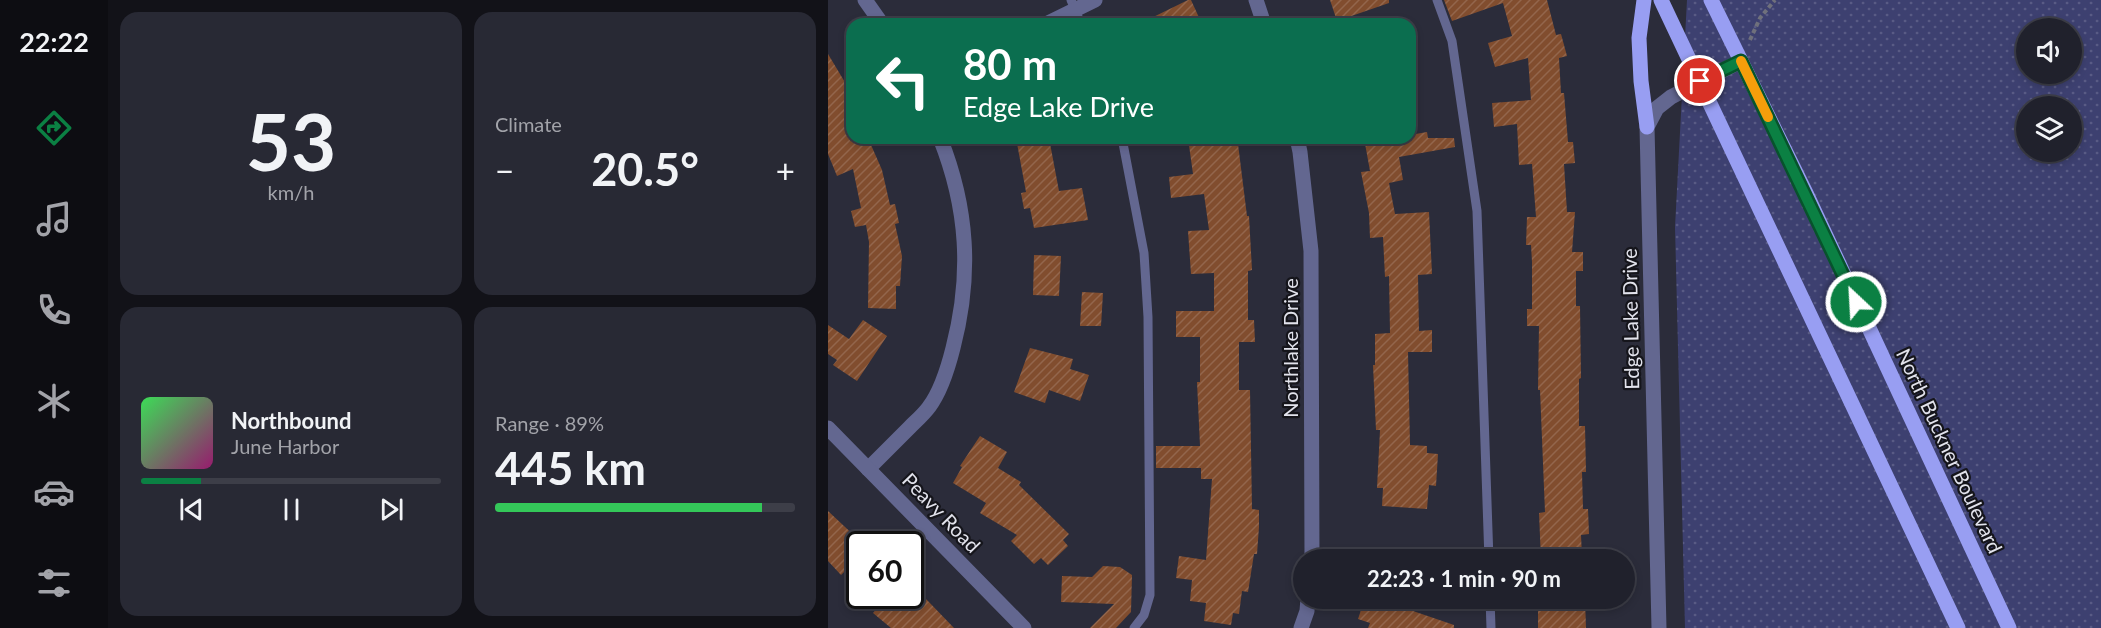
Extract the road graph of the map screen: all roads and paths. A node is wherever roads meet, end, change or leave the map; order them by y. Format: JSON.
{"nodes":[{"id":1,"x":865,"y":0,"type":"edge"},
{"id":2,"x":1095,"y":0,"type":"edge"},
{"id":3,"x":1256,"y":0,"type":"edge"},
{"id":4,"x":1437,"y":0,"type":"edge"},
{"id":5,"x":1644,"y":0,"type":"edge"},
{"id":6,"x":1661,"y":0,"type":"edge"},
{"id":7,"x":1712,"y":0,"type":"edge"},
{"id":8,"x":1775,"y":0,"type":"edge"},
{"id":9,"x":1073,"y":5,"type":"edge"},
{"id":10,"x":878,"y":18,"type":"edge"},
{"id":11,"x":1055,"y":18,"type":"edge"},
{"id":12,"x":1262,"y":18,"type":"edge"},
{"id":13,"x":1741,"y":61,"type":"junction"},
{"id":14,"x":1700,"y":81,"type":"junction"},
{"id":15,"x":1647,"y":127,"type":"junction"},
{"id":16,"x":942,"y":144,"type":"edge"},
{"id":17,"x":1123,"y":144,"type":"edge"},
{"id":18,"x":1298,"y":144,"type":"edge"},
{"id":19,"x":828,"y":428,"type":"edge"},
{"id":20,"x":868,"y":469,"type":"junction"},
{"id":21,"x":1312,"y":549,"type":"edge"},
{"id":22,"x":1489,"y":549,"type":"edge"},
{"id":23,"x":1307,"y":609,"type":"edge"},
{"id":24,"x":1490,"y":609,"type":"edge"},
{"id":25,"x":1024,"y":628,"type":"edge"},
{"id":26,"x":1134,"y":628,"type":"edge"},
{"id":27,"x":1301,"y":628,"type":"edge"},
{"id":28,"x":1491,"y":628,"type":"edge"},
{"id":29,"x":1659,"y":628,"type":"edge"},
{"id":30,"x":1958,"y":628,"type":"edge"},
{"id":31,"x":2009,"y":628,"type":"edge"}],
"edges":[{"from":1,"to":10,"type":"street"},
{"from":2,"to":9,"type":"street"},
{"from":3,"to":12,"type":"street"},
{"from":4,"to":22,"type":"lane"},
{"from":5,"to":15,"type":"main road"},
{"from":6,"to":14,"type":"main road"},
{"from":7,"to":13,"type":"main road","name":"North Buckner Boulevard"},
{"from":8,"to":13,"type":"path"},
{"from":9,"to":11,"type":"street"},
{"from":13,"to":14,"type":"street"},
{"from":13,"to":31,"type":"main road","name":"North Buckner Boulevard"},
{"from":14,"to":15,"type":"street"},
{"from":14,"to":30,"type":"main road"},
{"from":15,"to":29,"type":"street","name":"Edge Lake Drive"},
{"from":16,"to":20,"type":"street"},
{"from":17,"to":26,"type":"lane"},
{"from":18,"to":21,"type":"street","name":"Northlake Drive"},
{"from":19,"to":20,"type":"street","name":"Peavy Road"},
{"from":20,"to":25,"type":"street","name":"Peavy Road"},
{"from":23,"to":27,"type":"street"},
{"from":24,"to":28,"type":"lane"}]}
